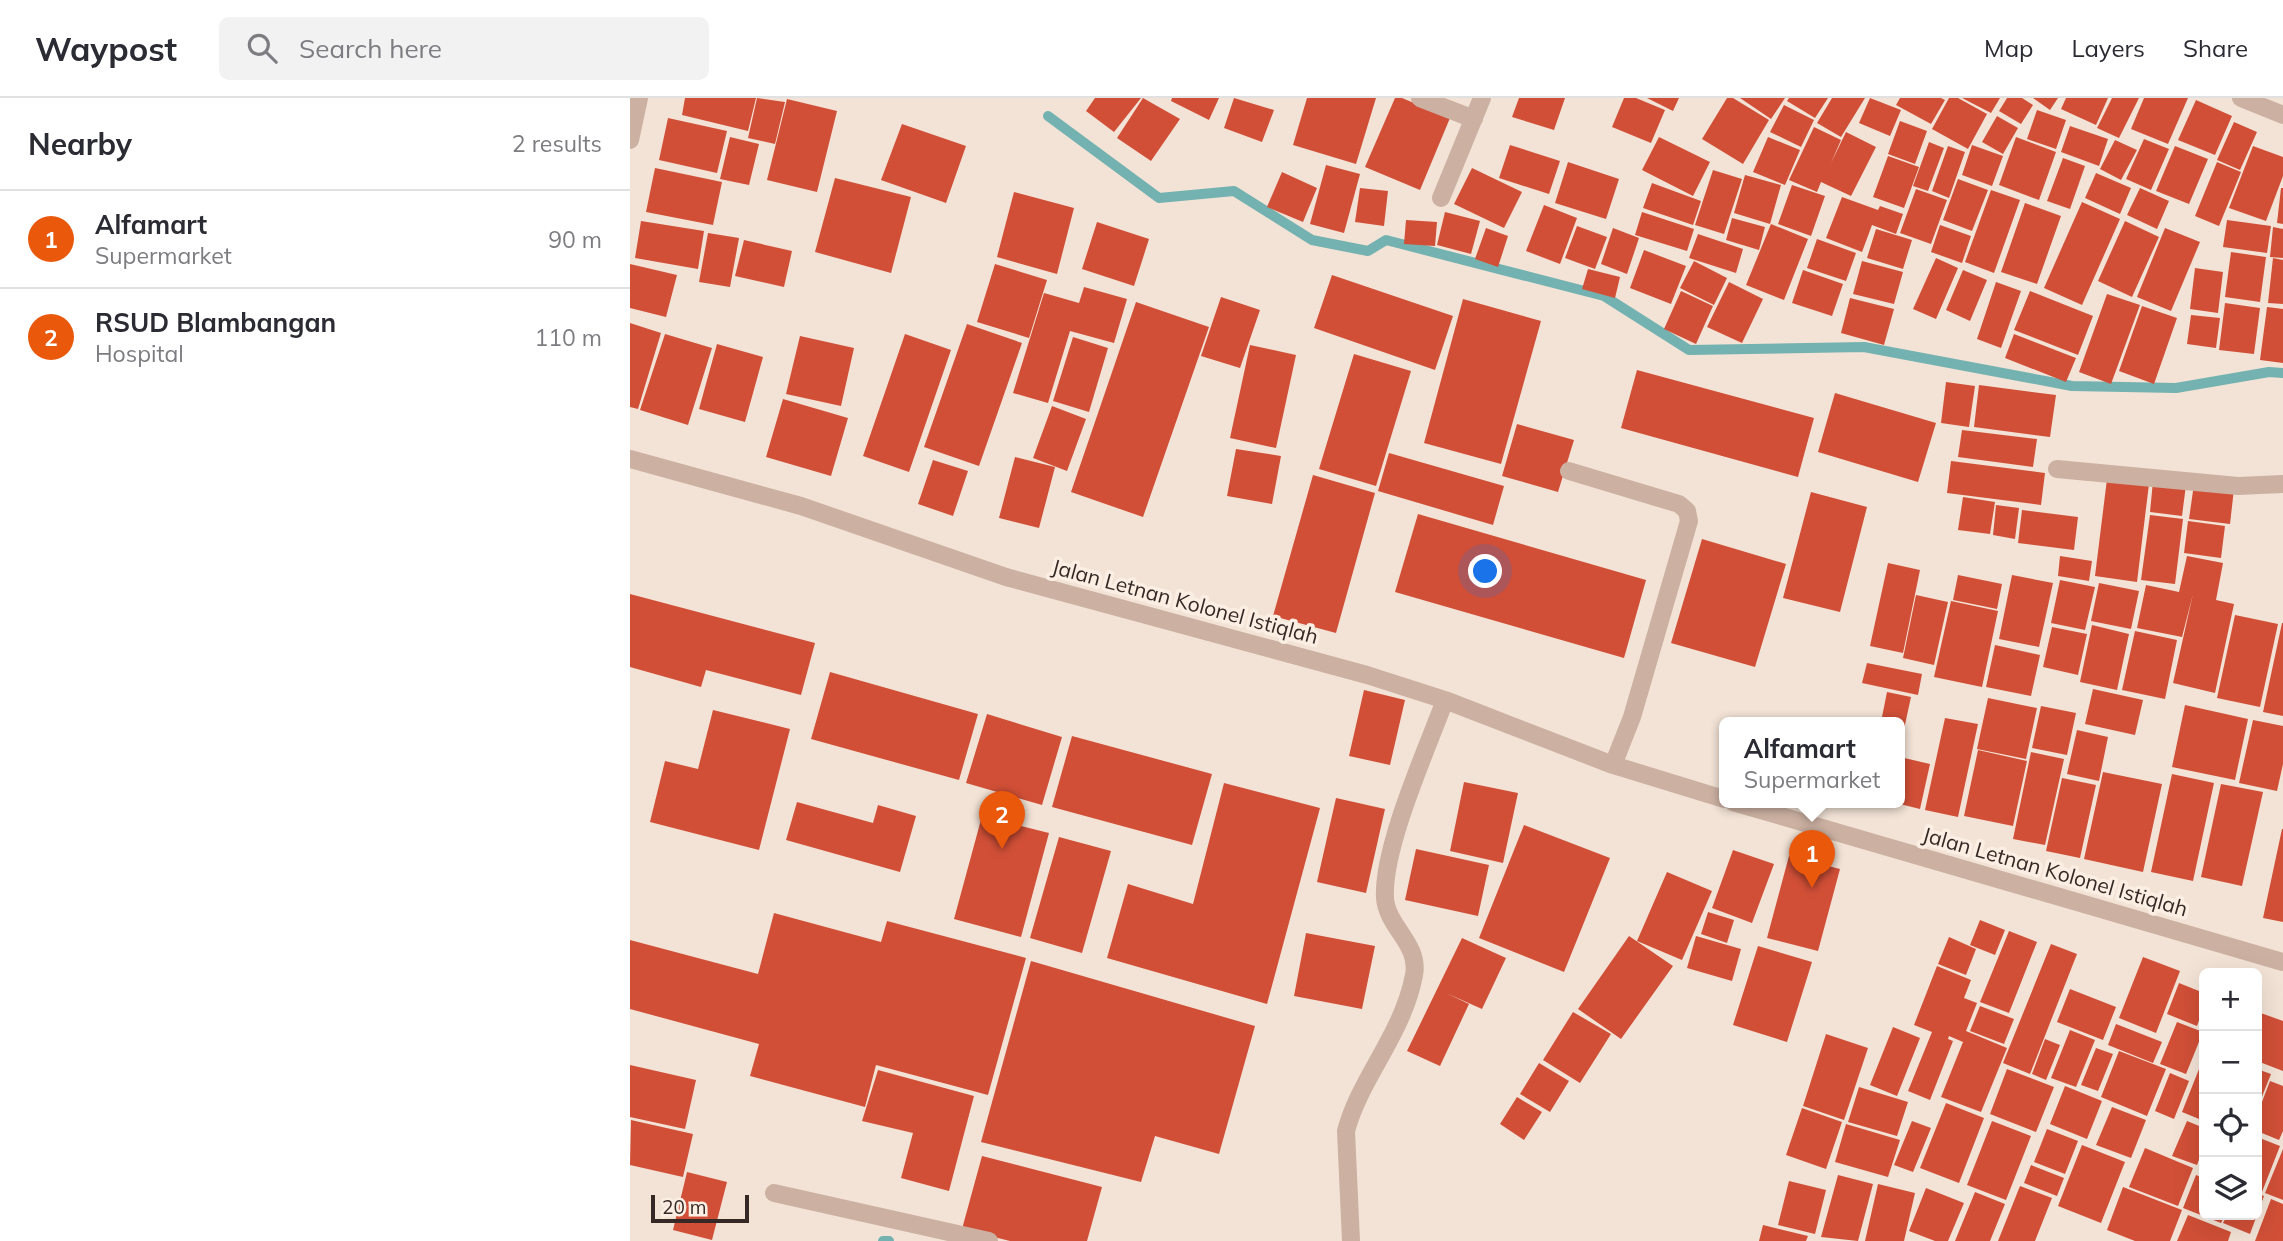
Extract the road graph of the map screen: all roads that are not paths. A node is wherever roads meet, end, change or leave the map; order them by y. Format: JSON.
{"nodes":[{"id":1,"x":639,"y":98,"type":"edge"},
{"id":2,"x":1420,"y":98,"type":"edge"},
{"id":3,"x":1482,"y":98,"type":"edge"},
{"id":4,"x":2241,"y":98,"type":"edge"},
{"id":5,"x":2283,"y":115,"type":"edge"},
{"id":6,"x":1474,"y":119,"type":"junction"},
{"id":7,"x":630,"y":139,"type":"edge"},
{"id":8,"x":1441,"y":198,"type":"dead end"},
{"id":9,"x":630,"y":458,"type":"edge"},
{"id":10,"x":2057,"y":469,"type":"dead end"},
{"id":11,"x":1569,"y":471,"type":"dead end"},
{"id":12,"x":2283,"y":484,"type":"edge"},
{"id":13,"x":1446,"y":700,"type":"junction"},
{"id":14,"x":1613,"y":765,"type":"junction"},
{"id":15,"x":1719,"y":797,"type":"edge"},
{"id":16,"x":1754,"y":808,"type":"edge"},
{"id":17,"x":2283,"y":962,"type":"edge"},
{"id":18,"x":774,"y":1193,"type":"dead end"},
{"id":19,"x":989,"y":1241,"type":"edge"},
{"id":20,"x":1351,"y":1241,"type":"edge"}],
"edges":[{"from":1,"to":7,"type":"street"},
{"from":2,"to":6,"type":"street"},
{"from":3,"to":6,"type":"street"},
{"from":4,"to":5,"type":"street"},
{"from":6,"to":8,"type":"street"},
{"from":9,"to":13,"type":"street","name":"Jalan Letnan Kolonel Istiqlah"},
{"from":10,"to":12,"type":"street"},
{"from":11,"to":14,"type":"street"},
{"from":13,"to":14,"type":"street","name":"Jalan Letnan Kolonel Istiqlah"},
{"from":13,"to":20,"type":"street"},
{"from":14,"to":15,"type":"street","name":"Jalan Letnan Kolonel Istiqlah"},
{"from":16,"to":17,"type":"street","name":"Jalan Letnan Kolonel Istiqlah"},
{"from":18,"to":19,"type":"street"}]}
